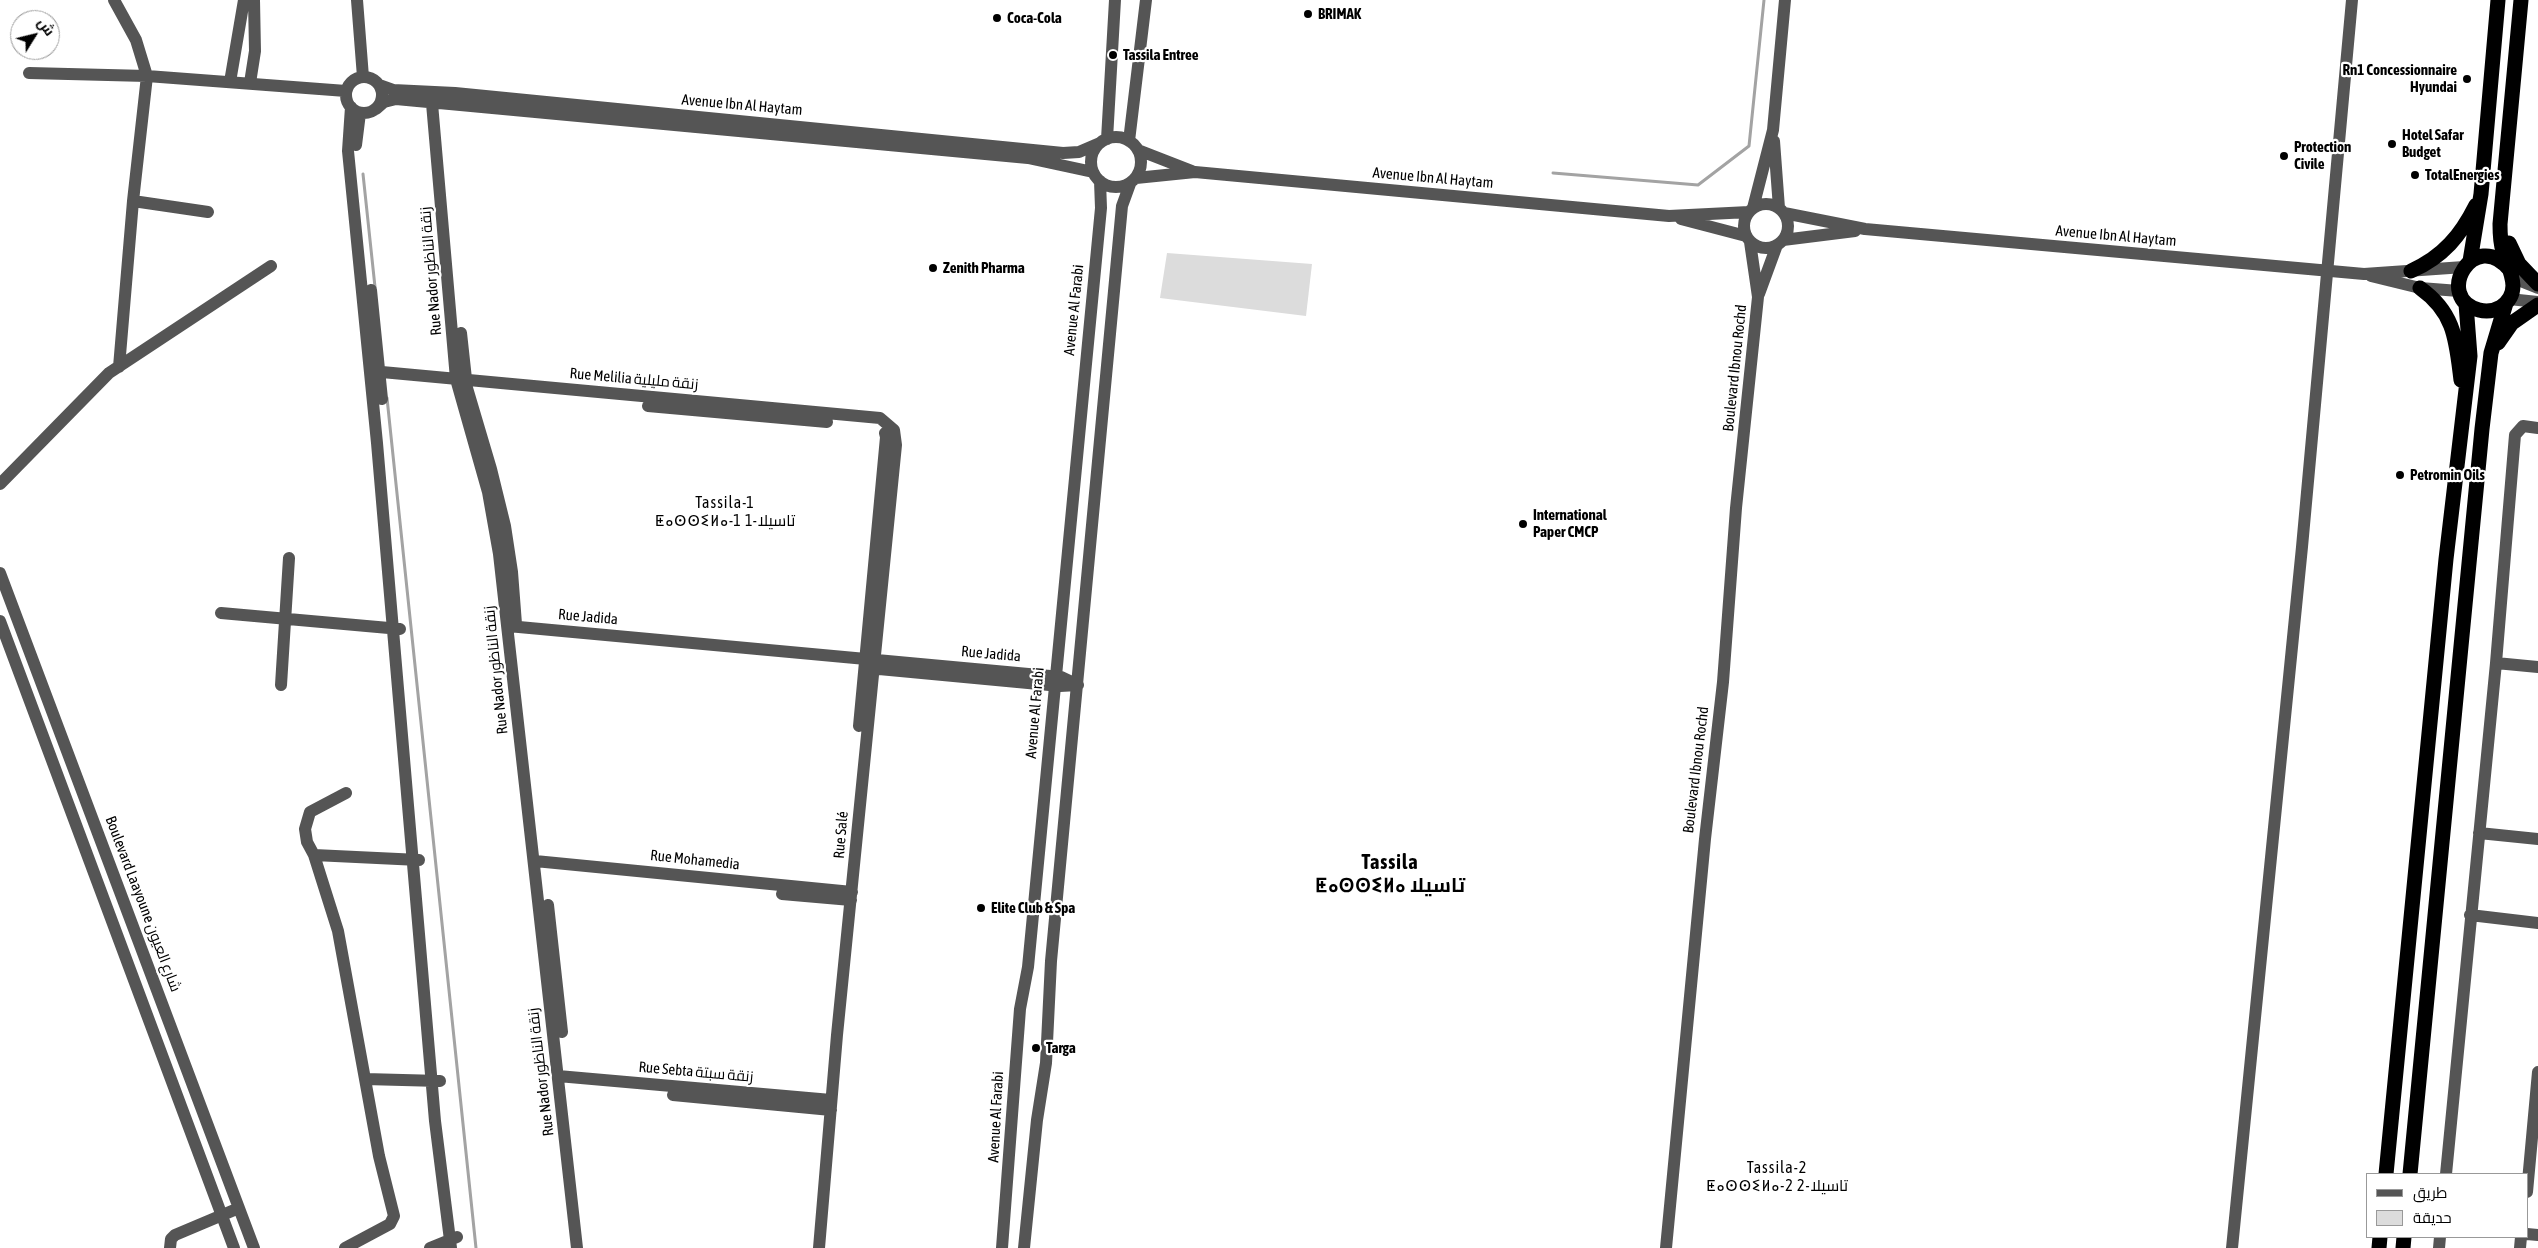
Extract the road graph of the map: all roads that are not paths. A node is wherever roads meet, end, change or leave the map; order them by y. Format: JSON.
{"nodes":[{"id":1,"x":114,"y":0,"type":"edge"},
{"id":2,"x":244,"y":0,"type":"edge"},
{"id":3,"x":254,"y":0,"type":"edge"},
{"id":4,"x":357,"y":0,"type":"edge"},
{"id":5,"x":1115,"y":0,"type":"edge"},
{"id":6,"x":1146,"y":0,"type":"edge"},
{"id":7,"x":1785,"y":0,"type":"edge"},
{"id":8,"x":2352,"y":0,"type":"edge"},
{"id":9,"x":2498,"y":0,"type":"edge"},
{"id":10,"x":2521,"y":0,"type":"edge"},
{"id":11,"x":29,"y":73,"type":"dead end"},
{"id":12,"x":147,"y":76,"type":"junction"},
{"id":13,"x":363,"y":77,"type":"junction"},
{"id":14,"x":230,"y":82,"type":"junction"},
{"id":15,"x":250,"y":84,"type":"junction"},
{"id":16,"x":379,"y":85,"type":"junction"},
{"id":17,"x":346,"y":91,"type":"junction"},
{"id":18,"x":436,"y":98,"type":"junction"},
{"id":19,"x":376,"y":109,"type":"junction"},
{"id":20,"x":355,"y":110,"type":"junction"},
{"id":21,"x":642,"y":118,"type":"junction"},
{"id":22,"x":1773,"y":130,"type":"junction"},
{"id":23,"x":1103,"y":141,"type":"junction"},
{"id":24,"x":1134,"y":146,"type":"junction"},
{"id":25,"x":1195,"y":172,"type":"junction"},
{"id":26,"x":1096,"y":177,"type":"junction"},
{"id":27,"x":1133,"y":181,"type":"junction"},
{"id":28,"x":2480,"y":194,"type":"junction"},
{"id":29,"x":133,"y":202,"type":"junction"},
{"id":30,"x":2502,"y":202,"type":"junction"},
{"id":31,"x":1751,"y":210,"type":"junction"},
{"id":32,"x":1781,"y":211,"type":"junction"},
{"id":33,"x":208,"y":212,"type":"dead end"},
{"id":34,"x":1669,"y":216,"type":"junction"},
{"id":35,"x":1865,"y":229,"type":"junction"},
{"id":36,"x":1748,"y":239,"type":"junction"},
{"id":37,"x":1780,"y":243,"type":"junction"},
{"id":38,"x":2467,"y":264,"type":"junction"},
{"id":39,"x":272,"y":266,"type":"dead end"},
{"id":40,"x":2326,"y":271,"type":"junction"},
{"id":41,"x":2411,"y":271,"type":"junction"},
{"id":42,"x":2364,"y":274,"type":"junction"},
{"id":43,"x":2511,"y":274,"type":"junction"},
{"id":44,"x":2538,"y":286,"type":"edge"},
{"id":45,"x":2420,"y":288,"type":"junction"},
{"id":46,"x":1758,"y":297,"type":"junction"},
{"id":47,"x":2463,"y":297,"type":"junction"},
{"id":48,"x":2507,"y":301,"type":"junction"},
{"id":49,"x":2538,"y":303,"type":"edge"},
{"id":50,"x":2491,"y":353,"type":"junction"},
{"id":51,"x":119,"y":366,"type":"junction"},
{"id":52,"x":375,"y":375,"type":"junction"},
{"id":53,"x":462,"y":384,"type":"junction"},
{"id":54,"x":2464,"y":396,"type":"junction"},
{"id":55,"x":2538,"y":428,"type":"edge"},
{"id":56,"x":888,"y":430,"type":"joint"},
{"id":57,"x":0,"y":484,"type":"edge"},
{"id":58,"x":289,"y":558,"type":"dead end"},
{"id":59,"x":0,"y":573,"type":"edge"},
{"id":60,"x":221,"y":613,"type":"dead end"},
{"id":61,"x":284,"y":619,"type":"junction"},
{"id":62,"x":0,"y":622,"type":"edge"},
{"id":63,"x":397,"y":628,"type":"junction"},
{"id":64,"x":512,"y":629,"type":"junction"},
{"id":65,"x":2496,"y":662,"type":"junction"},
{"id":66,"x":869,"y":664,"type":"junction"},
{"id":67,"x":2538,"y":667,"type":"edge"},
{"id":68,"x":1054,"y":681,"type":"junction"},
{"id":69,"x":281,"y":685,"type":"dead end"},
{"id":70,"x":1078,"y":685,"type":"junction"},
{"id":71,"x":346,"y":793,"type":"dead end"},
{"id":72,"x":2479,"y":833,"type":"junction"},
{"id":73,"x":2538,"y":839,"type":"edge"},
{"id":74,"x":314,"y":855,"type":"junction"},
{"id":75,"x":416,"y":860,"type":"junction"},
{"id":76,"x":539,"y":866,"type":"junction"},
{"id":77,"x":847,"y":896,"type":"junction"},
{"id":78,"x":2470,"y":916,"type":"junction"},
{"id":79,"x":2538,"y":923,"type":"edge"},
{"id":80,"x":2538,"y":1072,"type":"edge"},
{"id":81,"x":365,"y":1079,"type":"junction"},
{"id":82,"x":563,"y":1080,"type":"junction"},
{"id":83,"x":436,"y":1081,"type":"junction"},
{"id":84,"x":827,"y":1105,"type":"junction"},
{"id":85,"x":2534,"y":1164,"type":"edge"},
{"id":86,"x":2386,"y":1173,"type":"edge"},
{"id":87,"x":2410,"y":1173,"type":"edge"},
{"id":88,"x":2446,"y":1173,"type":"edge"},
{"id":89,"x":2528,"y":1188,"type":"edge"},
{"id":90,"x":239,"y":1208,"type":"junction"},
{"id":91,"x":222,"y":1216,"type":"junction"},
{"id":92,"x":454,"y":1243,"type":"edge"},
{"id":93,"x":170,"y":1248,"type":"edge"},
{"id":94,"x":234,"y":1248,"type":"edge"},
{"id":95,"x":254,"y":1248,"type":"edge"},
{"id":96,"x":345,"y":1248,"type":"edge"},
{"id":97,"x":430,"y":1248,"type":"edge"},
{"id":98,"x":577,"y":1248,"type":"edge"},
{"id":99,"x":585,"y":1248,"type":"edge"},
{"id":100,"x":810,"y":1248,"type":"edge"},
{"id":101,"x":819,"y":1248,"type":"edge"},
{"id":102,"x":1002,"y":1248,"type":"edge"},
{"id":103,"x":1024,"y":1248,"type":"edge"},
{"id":104,"x":1666,"y":1248,"type":"edge"},
{"id":105,"x":2232,"y":1248,"type":"edge"}],
"edges":[{"from":1,"to":12,"type":"street"},
{"from":2,"to":14,"type":"street"},
{"from":3,"to":15,"type":"street"},
{"from":4,"to":13,"type":"street"},
{"from":5,"to":23,"type":"street"},
{"from":6,"to":24,"type":"street"},
{"from":7,"to":22,"type":"street"},
{"from":8,"to":40,"type":"street"},
{"from":9,"to":28,"type":"highway"},
{"from":10,"to":30,"type":"highway"},
{"from":11,"to":12,"type":"street"},
{"from":12,"to":14,"type":"street"},
{"from":12,"to":29,"type":"street"},
{"from":13,"to":16,"type":"street"},
{"from":13,"to":17,"type":"street"},
{"from":14,"to":15,"type":"street"},
{"from":15,"to":17,"type":"street"},
{"from":16,"to":18,"type":"street","name":"Avenue Ibn Al Haytam"},
{"from":16,"to":19,"type":"street"},
{"from":17,"to":20,"type":"street"},
{"from":18,"to":19,"type":"street","name":"Avenue Ibn Al Haytam"},
{"from":18,"to":21,"type":"street","name":"Avenue Ibn Al Haytam"},
{"from":18,"to":53,"type":"street","name":"Rue Nador زنقة الناظور"},
{"from":19,"to":20,"type":"street"},
{"from":20,"to":52,"type":"street"},
{"from":21,"to":23,"type":"street","name":"Avenue Ibn Al Haytam"},
{"from":21,"to":26,"type":"street","name":"Avenue Ibn Al Haytam"},
{"from":22,"to":31,"type":"street"},
{"from":22,"to":32,"type":"street"},
{"from":23,"to":24,"type":"street"},
{"from":23,"to":26,"type":"street"},
{"from":24,"to":25,"type":"street","name":"Avenue Ibn Al Haytam"},
{"from":24,"to":27,"type":"street"},
{"from":25,"to":27,"type":"street","name":"Avenue Ibn Al Haytam"},
{"from":25,"to":34,"type":"street","name":"Avenue Ibn Al Haytam"},
{"from":26,"to":27,"type":"street"},
{"from":26,"to":68,"type":"street","name":"Avenue Al Farabi"},
{"from":27,"to":70,"type":"street"},
{"from":28,"to":38,"type":"highway"},
{"from":28,"to":41,"type":"highway"},
{"from":29,"to":33,"type":"street"},
{"from":29,"to":51,"type":"street"},
{"from":30,"to":43,"type":"highway"},
{"from":30,"to":44,"type":"highway"},
{"from":31,"to":32,"type":"street"},
{"from":31,"to":34,"type":"street","name":"Avenue Ibn Al Haytam"},
{"from":31,"to":36,"type":"street"},
{"from":32,"to":35,"type":"street","name":"Avenue Ibn Al Haytam"},
{"from":32,"to":37,"type":"street"},
{"from":34,"to":36,"type":"street","name":"Avenue Ibn Al Haytam"},
{"from":35,"to":37,"type":"street","name":"Avenue Ibn Al Haytam"},
{"from":35,"to":40,"type":"street","name":"Avenue Ibn Al Haytam"},
{"from":36,"to":37,"type":"street"},
{"from":36,"to":46,"type":"street","name":"Boulevard Ibnou Rochd"},
{"from":37,"to":46,"type":"street","name":"Boulevard Ibnou Rochd"},
{"from":38,"to":41,"type":"street","name":"Avenue Ibn Al Haytam"},
{"from":38,"to":43,"type":"highway"},
{"from":38,"to":47,"type":"highway"},
{"from":39,"to":51,"type":"street"},
{"from":40,"to":42,"type":"street","name":"Avenue Ibn Al Haytam"},
{"from":40,"to":105,"type":"street"},
{"from":41,"to":42,"type":"street","name":"Avenue Ibn Al Haytam"},
{"from":42,"to":45,"type":"street","name":"Avenue Ibn Al Haytam"},
{"from":43,"to":44,"type":"street"},
{"from":43,"to":48,"type":"highway"},
{"from":45,"to":47,"type":"street","name":"Avenue Ibn Al Haytam"},
{"from":45,"to":54,"type":"highway"},
{"from":46,"to":104,"type":"street","name":"Boulevard Ibnou Rochd"},
{"from":47,"to":48,"type":"highway"},
{"from":47,"to":54,"type":"highway"},
{"from":48,"to":49,"type":"street"},
{"from":48,"to":50,"type":"highway"},
{"from":49,"to":50,"type":"highway"},
{"from":50,"to":87,"type":"highway"},
{"from":51,"to":57,"type":"street"},
{"from":52,"to":53,"type":"street","name":"Rue Melilia زنقة مليلية"},
{"from":52,"to":63,"type":"street"},
{"from":53,"to":56,"type":"street","name":"Rue Melilia زنقة مليلية"},
{"from":53,"to":64,"type":"street","name":"Rue Nador زنقة الناظور"},
{"from":54,"to":86,"type":"highway"},
{"from":55,"to":65,"type":"street"},
{"from":56,"to":66,"type":"street","name":"Rue Salé"},
{"from":58,"to":61,"type":"street"},
{"from":59,"to":90,"type":"street","name":"Boulevard Laayoune شارع العيون"},
{"from":60,"to":61,"type":"street"},
{"from":61,"to":63,"type":"street"},
{"from":61,"to":69,"type":"street"},
{"from":62,"to":91,"type":"street"},
{"from":63,"to":75,"type":"street"},
{"from":64,"to":66,"type":"street","name":"Rue Jadida"},
{"from":64,"to":76,"type":"street","name":"Rue Nador زنقة الناظور"},
{"from":65,"to":67,"type":"street"},
{"from":65,"to":72,"type":"street"},
{"from":66,"to":68,"type":"street","name":"Rue Jadida"},
{"from":66,"to":77,"type":"street","name":"Rue Salé"},
{"from":68,"to":70,"type":"street","name":"Rue Jadida"},
{"from":68,"to":102,"type":"street","name":"Avenue Al Farabi"},
{"from":70,"to":103,"type":"street"},
{"from":71,"to":74,"type":"street"},
{"from":72,"to":73,"type":"street"},
{"from":72,"to":78,"type":"street"},
{"from":74,"to":75,"type":"street"},
{"from":74,"to":81,"type":"street"},
{"from":75,"to":83,"type":"street"},
{"from":76,"to":77,"type":"street","name":"Rue Mohamedia"},
{"from":76,"to":82,"type":"street","name":"Rue Nador زنقة الناظور"},
{"from":77,"to":84,"type":"street","name":"Rue Salé"},
{"from":78,"to":79,"type":"street"},
{"from":78,"to":88,"type":"street"},
{"from":80,"to":85,"type":"street"},
{"from":81,"to":83,"type":"street"},
{"from":81,"to":96,"type":"street"},
{"from":82,"to":84,"type":"street","name":"Rue Sebta زنقة سبتة"},
{"from":82,"to":98,"type":"street","name":"Rue Nador زنقة الناظور"},
{"from":82,"to":99,"type":"street","name":"Rue Nador زنقة الناظور"},
{"from":83,"to":92,"type":"street"},
{"from":84,"to":100,"type":"street","name":"Rue Salé"},
{"from":84,"to":101,"type":"street","name":"Rue Salé"},
{"from":85,"to":89,"type":"street"},
{"from":90,"to":91,"type":"street"},
{"from":90,"to":95,"type":"street","name":"Boulevard Laayoune شارع العيون"},
{"from":91,"to":93,"type":"street"},
{"from":91,"to":94,"type":"street"},
{"from":92,"to":97,"type":"street"}]}
